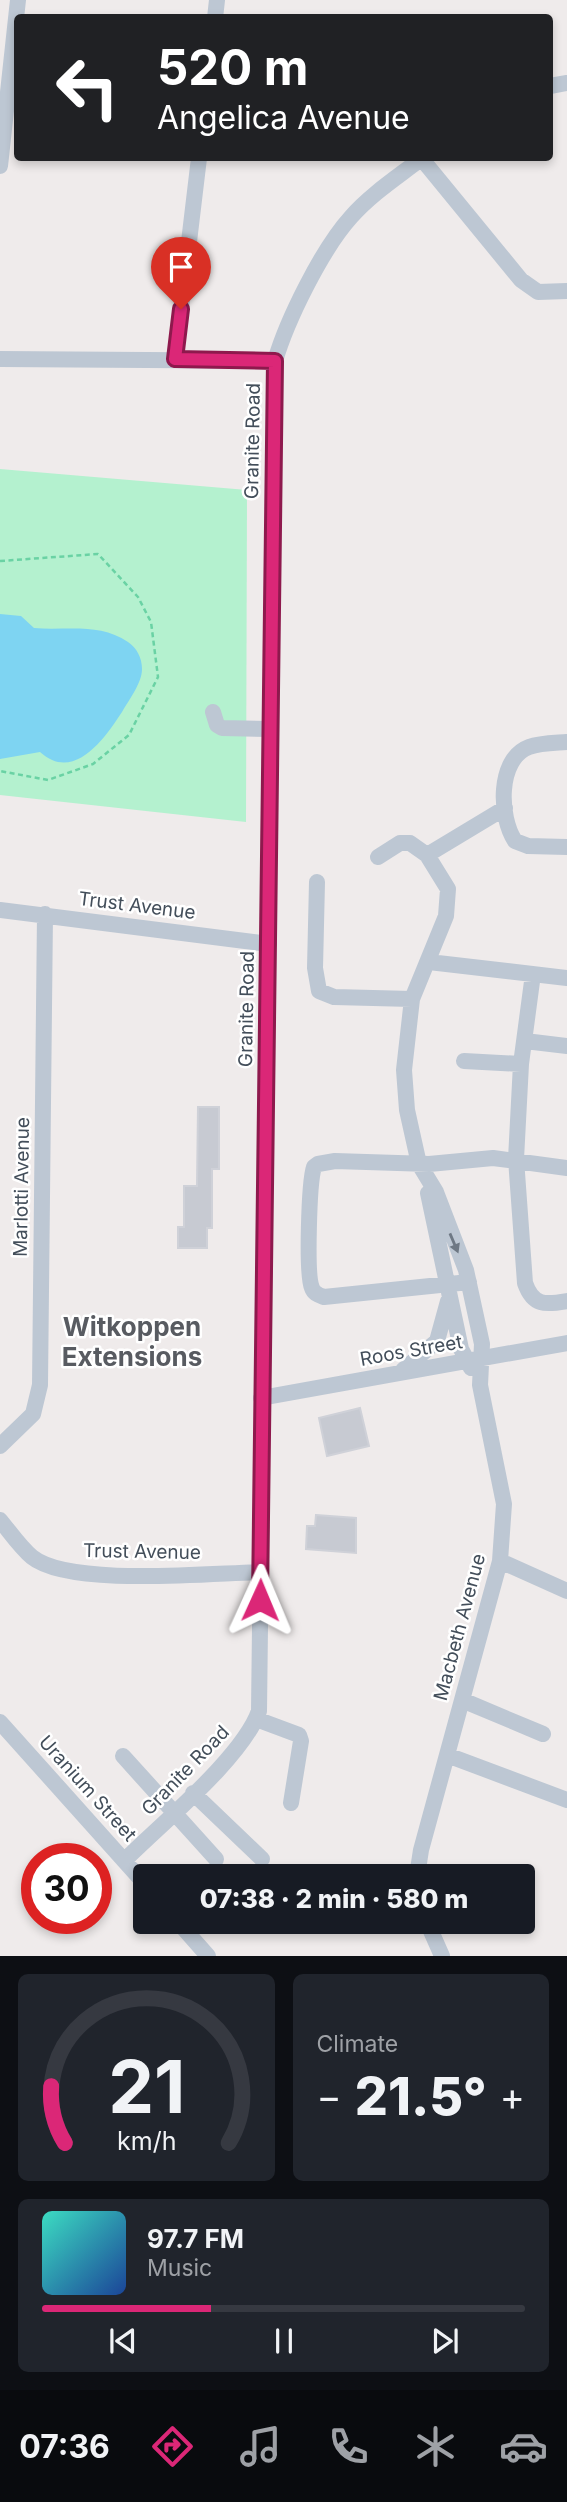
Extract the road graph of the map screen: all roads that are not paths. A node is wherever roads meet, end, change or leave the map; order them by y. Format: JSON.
{"nodes":[{"id":1,"x":14,"y":37,"type":"edge"},
{"id":2,"x":199,"y":161,"type":"edge"},
{"id":3,"x":417,"y":161,"type":"edge"},
{"id":4,"x":424,"y":161,"type":"edge"},
{"id":5,"x":0,"y":166,"type":"edge"},
{"id":6,"x":567,"y":291,"type":"edge"},
{"id":7,"x":0,"y":359,"type":"edge"},
{"id":8,"x":175,"y":359,"type":"junction"},
{"id":9,"x":275,"y":361,"type":"junction"},
{"id":10,"x":213,"y":712,"type":"dead end"},
{"id":11,"x":270,"y":729,"type":"junction"},
{"id":12,"x":567,"y":742,"type":"edge"},
{"id":13,"x":505,"y":808,"type":"junction"},
{"id":14,"x":567,"y":847,"type":"edge"},
{"id":15,"x":427,"y":855,"type":"junction"},
{"id":16,"x":378,"y":857,"type":"dead end"},
{"id":17,"x":317,"y":882,"type":"dead end"},
{"id":18,"x":0,"y":910,"type":"edge"},
{"id":19,"x":45,"y":914,"type":"junction"},
{"id":20,"x":269,"y":944,"type":"junction"},
{"id":21,"x":429,"y":962,"type":"junction"},
{"id":22,"x":533,"y":974,"type":"junction"},
{"id":23,"x":567,"y":978,"type":"edge"},
{"id":24,"x":412,"y":999,"type":"junction"},
{"id":25,"x":525,"y":1041,"type":"junction"},
{"id":26,"x":567,"y":1046,"type":"edge"},
{"id":27,"x":464,"y":1060,"type":"dead end"},
{"id":28,"x":522,"y":1064,"type":"junction"},
{"id":29,"x":516,"y":1159,"type":"junction"},
{"id":30,"x":419,"y":1164,"type":"junction"},
{"id":31,"x":567,"y":1168,"type":"edge"},
{"id":32,"x":428,"y":1181,"type":"junction"},
{"id":33,"x":469,"y":1282,"type":"junction"},
{"id":34,"x":447,"y":1290,"type":"junction"},
{"id":35,"x":567,"y":1301,"type":"edge"},
{"id":36,"x":567,"y":1343,"type":"edge"},
{"id":37,"x":475,"y":1361,"type":"junction"},
{"id":38,"x":398,"y":1373,"type":"junction"},
{"id":39,"x":261,"y":1398,"type":"junction"},
{"id":40,"x":0,"y":1446,"type":"edge"},
{"id":41,"x":0,"y":1520,"type":"edge"},
{"id":42,"x":500,"y":1561,"type":"junction"},
{"id":43,"x":261,"y":1572,"type":"junction"},
{"id":44,"x":567,"y":1591,"type":"edge"},
{"id":45,"x":462,"y":1700,"type":"junction"},
{"id":46,"x":256,"y":1719,"type":"junction"},
{"id":47,"x":0,"y":1722,"type":"edge"},
{"id":48,"x":543,"y":1734,"type":"dead end"},
{"id":49,"x":447,"y":1755,"type":"junction"},
{"id":50,"x":123,"y":1756,"type":"dead end"},
{"id":51,"x":193,"y":1793,"type":"junction"},
{"id":52,"x":567,"y":1800,"type":"edge"},
{"id":53,"x":291,"y":1803,"type":"dead end"},
{"id":54,"x":175,"y":1811,"type":"junction"},
{"id":55,"x":262,"y":1859,"type":"dead end"},
{"id":56,"x":125,"y":1860,"type":"junction"},
{"id":57,"x":216,"y":1860,"type":"dead end"},
{"id":58,"x":419,"y":1864,"type":"edge"},
{"id":59,"x":133,"y":1870,"type":"edge"},
{"id":60,"x":189,"y":1934,"type":"edge"},
{"id":61,"x":432,"y":1934,"type":"edge"},
{"id":62,"x":208,"y":1956,"type":"edge"},
{"id":63,"x":442,"y":1956,"type":"edge"}],
"edges":[{"from":1,"to":5,"type":"street"},
{"from":2,"to":8,"type":"street"},
{"from":3,"to":9,"type":"street","name":"Granite Road"},
{"from":4,"to":6,"type":"street"},
{"from":7,"to":8,"type":"street"},
{"from":8,"to":9,"type":"street"},
{"from":9,"to":11,"type":"street","name":"Granite Road"},
{"from":10,"to":11,"type":"street"},
{"from":11,"to":20,"type":"street","name":"Granite Road"},
{"from":12,"to":13,"type":"street"},
{"from":13,"to":14,"type":"street"},
{"from":13,"to":15,"type":"street"},
{"from":15,"to":16,"type":"street"},
{"from":15,"to":21,"type":"street"},
{"from":17,"to":24,"type":"street"},
{"from":18,"to":19,"type":"street","name":"Trust Avenue"},
{"from":19,"to":20,"type":"street","name":"Trust Avenue"},
{"from":19,"to":40,"type":"street","name":"Marlotti Avenue"},
{"from":20,"to":39,"type":"street","name":"Granite Road"},
{"from":21,"to":22,"type":"street"},
{"from":21,"to":24,"type":"street"},
{"from":22,"to":23,"type":"street"},
{"from":22,"to":25,"type":"street"},
{"from":24,"to":30,"type":"street"},
{"from":25,"to":26,"type":"street"},
{"from":25,"to":28,"type":"street"},
{"from":27,"to":28,"type":"street"},
{"from":28,"to":29,"type":"street"},
{"from":29,"to":30,"type":"street"},
{"from":29,"to":31,"type":"street"},
{"from":29,"to":35,"type":"street"},
{"from":30,"to":32,"type":"street"},
{"from":30,"to":34,"type":"street"},
{"from":32,"to":33,"type":"street","one_way":true},
{"from":32,"to":34,"type":"street"},
{"from":33,"to":34,"type":"street"},
{"from":33,"to":37,"type":"street"},
{"from":34,"to":37,"type":"street"},
{"from":34,"to":38,"type":"street"},
{"from":36,"to":37,"type":"street","name":"Roos Street"},
{"from":37,"to":38,"type":"street","name":"Roos Street"},
{"from":37,"to":42,"type":"street","name":"Macbeth Avenue"},
{"from":38,"to":39,"type":"street","name":"Roos Street"},
{"from":39,"to":43,"type":"street","name":"Granite Road"},
{"from":41,"to":43,"type":"street","name":"Trust Avenue"},
{"from":42,"to":44,"type":"street"},
{"from":42,"to":45,"type":"street","name":"Macbeth Avenue"},
{"from":43,"to":46,"type":"street","name":"Granite Road"},
{"from":45,"to":48,"type":"street"},
{"from":45,"to":49,"type":"street","name":"Macbeth Avenue"},
{"from":46,"to":51,"type":"street","name":"Granite Road"},
{"from":46,"to":53,"type":"street"},
{"from":47,"to":56,"type":"street","name":"Uranium Street"},
{"from":49,"to":52,"type":"street"},
{"from":49,"to":58,"type":"street","name":"Macbeth Avenue"},
{"from":50,"to":54,"type":"street"},
{"from":51,"to":54,"type":"street","name":"Granite Road"},
{"from":51,"to":55,"type":"street"},
{"from":54,"to":56,"type":"street","name":"Granite Road"},
{"from":54,"to":57,"type":"street"},
{"from":56,"to":59,"type":"street","name":"Uranium Street"},
{"from":60,"to":62,"type":"street"},
{"from":61,"to":63,"type":"street"}]}
